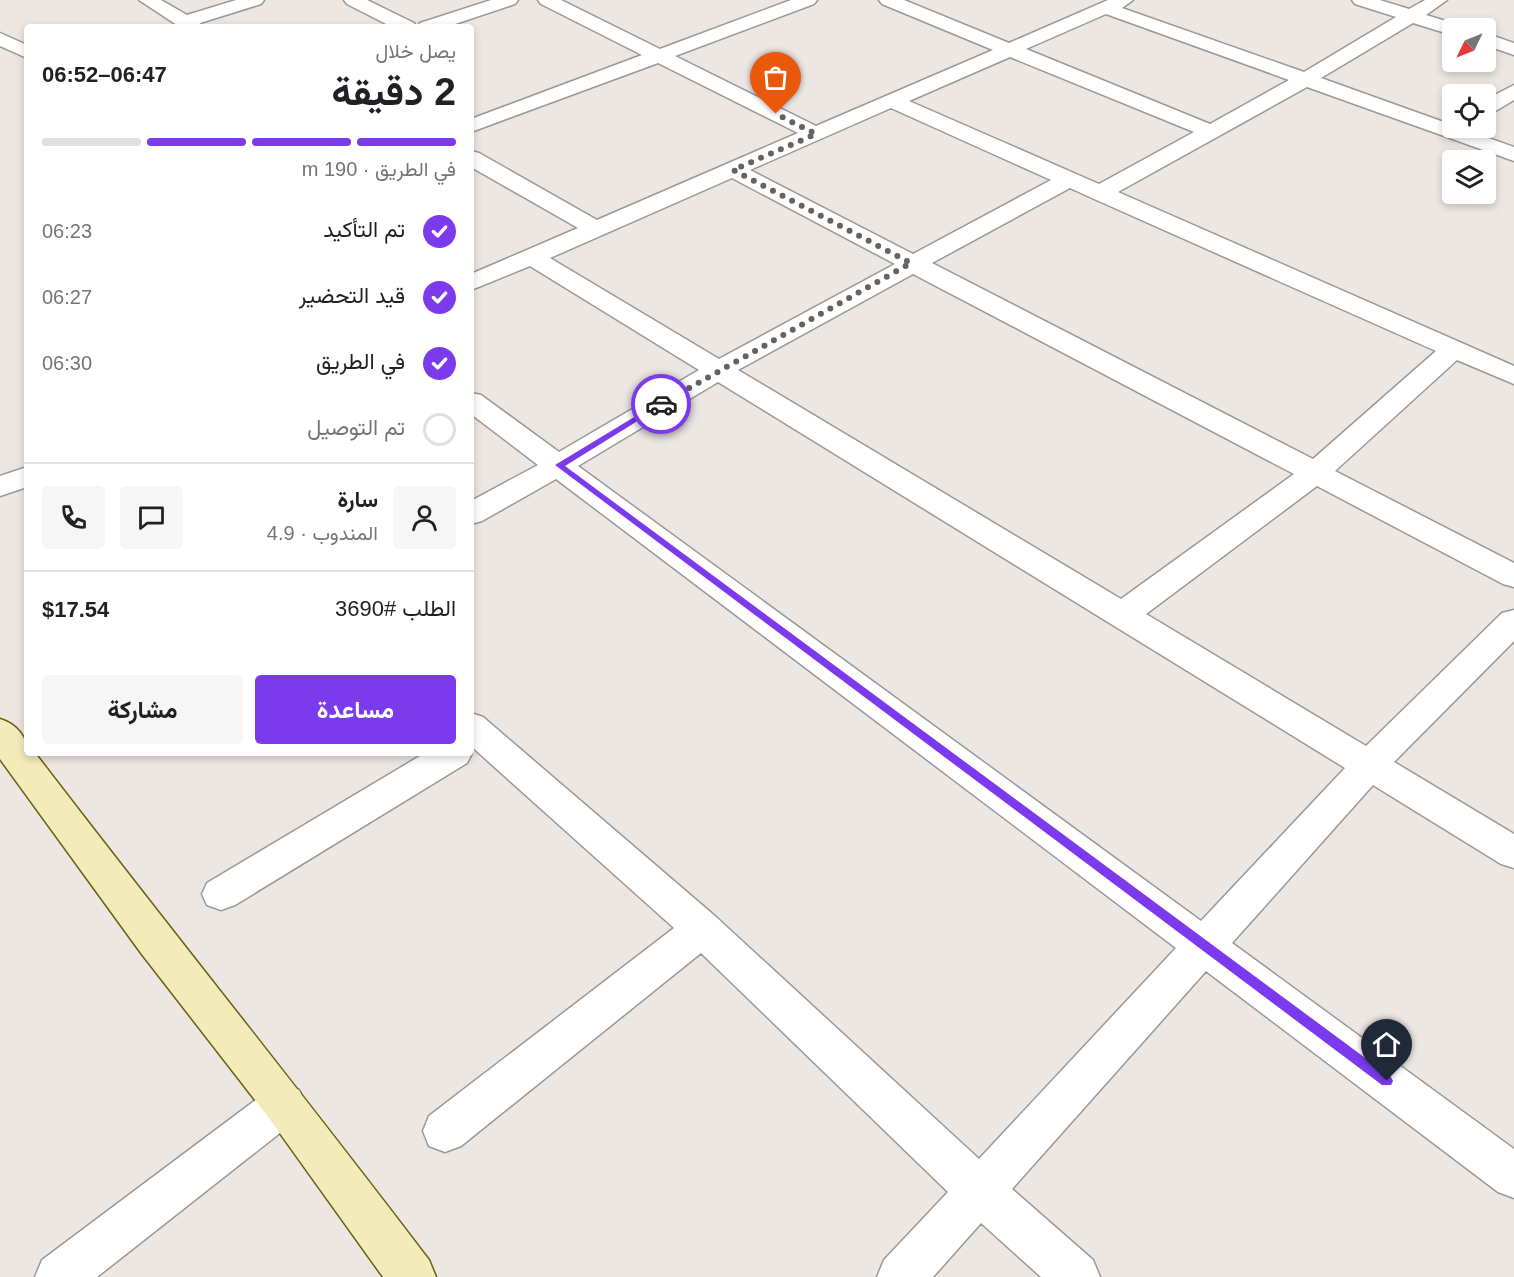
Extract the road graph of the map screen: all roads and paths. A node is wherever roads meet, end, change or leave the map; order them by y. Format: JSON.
{"nodes":[{"id":1,"x":148,"y":0,"type":"edge"},
{"id":2,"x":255,"y":0,"type":"edge"},
{"id":3,"x":353,"y":0,"type":"edge"},
{"id":4,"x":547,"y":0,"type":"edge"},
{"id":5,"x":808,"y":0,"type":"edge"},
{"id":6,"x":888,"y":0,"type":"edge"},
{"id":7,"x":1361,"y":0,"type":"edge"},
{"id":8,"x":1438,"y":0,"type":"edge"},
{"id":9,"x":504,"y":1,"type":"edge"},
{"id":10,"x":1115,"y":4,"type":"edge"},
{"id":11,"x":1411,"y":16,"type":"junction"},
{"id":12,"x":189,"y":24,"type":"edge"},
{"id":13,"x":400,"y":24,"type":"edge"},
{"id":14,"x":436,"y":24,"type":"edge"},
{"id":15,"x":1442,"y":26,"type":"edge"},
{"id":16,"x":0,"y":39,"type":"edge"},
{"id":17,"x":1496,"y":43,"type":"edge"},
{"id":18,"x":1514,"y":49,"type":"edge"},
{"id":19,"x":1010,"y":50,"type":"junction"},
{"id":20,"x":24,"y":51,"type":"edge"},
{"id":21,"x":657,"y":57,"type":"junction"},
{"id":22,"x":1306,"y":80,"type":"junction"},
{"id":23,"x":1514,"y":91,"type":"edge"},
{"id":24,"x":892,"y":101,"type":"junction"},
{"id":25,"x":1496,"y":102,"type":"edge"},
{"id":26,"x":474,"y":125,"type":"edge"},
{"id":27,"x":1442,"y":125,"type":"edge"},
{"id":28,"x":1212,"y":132,"type":"junction"},
{"id":29,"x":816,"y":134,"type":"junction"},
{"id":30,"x":1475,"y":138,"type":"edge"},
{"id":31,"x":1514,"y":154,"type":"edge"},
{"id":32,"x":474,"y":160,"type":"edge"},
{"id":33,"x":733,"y":170,"type":"junction"},
{"id":34,"x":1069,"y":179,"type":"junction"},
{"id":35,"x":1100,"y":193,"type":"junction"},
{"id":36,"x":597,"y":229,"type":"junction"},
{"id":37,"x":532,"y":257,"type":"junction"},
{"id":38,"x":911,"y":263,"type":"junction"},
{"id":39,"x":474,"y":282,"type":"edge"},
{"id":40,"x":1454,"y":349,"type":"junction"},
{"id":41,"x":718,"y":370,"type":"junction"},
{"id":42,"x":1514,"y":376,"type":"edge"},
{"id":43,"x":474,"y":403,"type":"edge"},
{"id":44,"x":559,"y":465,"type":"junction"},
{"id":45,"x":1315,"y":473,"type":"junction"},
{"id":46,"x":24,"y":477,"type":"edge"},
{"id":47,"x":0,"y":487,"type":"edge"},
{"id":48,"x":474,"y":512,"type":"edge"},
{"id":49,"x":1514,"y":576,"type":"edge"},
{"id":50,"x":1122,"y":615,"type":"junction"},
{"id":51,"x":1514,"y":621,"type":"edge"},
{"id":52,"x":474,"y":744,"type":"edge"},
{"id":53,"x":5,"y":748,"type":"edge"},
{"id":54,"x":443,"y":756,"type":"edge"},
{"id":55,"x":1369,"y":765,"type":"junction"},
{"id":56,"x":1514,"y":853,"type":"edge"},
{"id":57,"x":221,"y":894,"type":"dead end"},
{"id":58,"x":702,"y":929,"type":"junction"},
{"id":59,"x":1205,"y":945,"type":"junction"},
{"id":60,"x":284,"y":1104,"type":"junction"},
{"id":61,"x":445,"y":1131,"type":"dead end"},
{"id":62,"x":1514,"y":1176,"type":"edge"},
{"id":63,"x":980,"y":1191,"type":"junction"},
{"id":64,"x":59,"y":1277,"type":"edge"},
{"id":65,"x":411,"y":1277,"type":"edge"},
{"id":66,"x":902,"y":1277,"type":"edge"},
{"id":67,"x":1076,"y":1277,"type":"edge"}],
"edges":[{"from":1,"to":12,"type":"street"},
{"from":2,"to":12,"type":"street"},
{"from":3,"to":13,"type":"street"},
{"from":4,"to":21,"type":"street"},
{"from":5,"to":21,"type":"street"},
{"from":6,"to":19,"type":"street"},
{"from":7,"to":11,"type":"street"},
{"from":8,"to":11,"type":"street"},
{"from":9,"to":14,"type":"street"},
{"from":10,"to":19,"type":"street"},
{"from":10,"to":22,"type":"street"},
{"from":11,"to":15,"type":"street"},
{"from":11,"to":22,"type":"street"},
{"from":16,"to":20,"type":"street"},
{"from":17,"to":18,"type":"street"},
{"from":19,"to":24,"type":"street"},
{"from":19,"to":28,"type":"street"},
{"from":21,"to":26,"type":"street"},
{"from":21,"to":29,"type":"street"},
{"from":22,"to":27,"type":"street"},
{"from":22,"to":28,"type":"street"},
{"from":23,"to":25,"type":"street"},
{"from":24,"to":29,"type":"street"},
{"from":24,"to":34,"type":"street"},
{"from":28,"to":35,"type":"street"},
{"from":29,"to":33,"type":"street"},
{"from":30,"to":31,"type":"street"},
{"from":32,"to":36,"type":"street"},
{"from":33,"to":36,"type":"street"},
{"from":33,"to":38,"type":"street"},
{"from":34,"to":35,"type":"street"},
{"from":34,"to":38,"type":"street"},
{"from":35,"to":40,"type":"street"},
{"from":36,"to":37,"type":"street"},
{"from":37,"to":39,"type":"street"},
{"from":37,"to":41,"type":"street"},
{"from":38,"to":41,"type":"street"},
{"from":38,"to":45,"type":"street"},
{"from":40,"to":42,"type":"street"},
{"from":40,"to":45,"type":"street"},
{"from":41,"to":44,"type":"street"},
{"from":41,"to":50,"type":"street"},
{"from":43,"to":44,"type":"street"},
{"from":44,"to":48,"type":"street"},
{"from":44,"to":59,"type":"street"},
{"from":45,"to":49,"type":"street"},
{"from":45,"to":50,"type":"street"},
{"from":46,"to":47,"type":"street"},
{"from":50,"to":55,"type":"street"},
{"from":51,"to":55,"type":"street"},
{"from":52,"to":58,"type":"street"},
{"from":53,"to":60,"type":"main road"},
{"from":54,"to":57,"type":"street"},
{"from":55,"to":56,"type":"street"},
{"from":55,"to":59,"type":"street"},
{"from":58,"to":61,"type":"street"},
{"from":58,"to":63,"type":"street"},
{"from":59,"to":62,"type":"street"},
{"from":59,"to":63,"type":"street"},
{"from":60,"to":64,"type":"street"},
{"from":60,"to":65,"type":"main road"},
{"from":63,"to":66,"type":"street"},
{"from":63,"to":67,"type":"street"}]}
